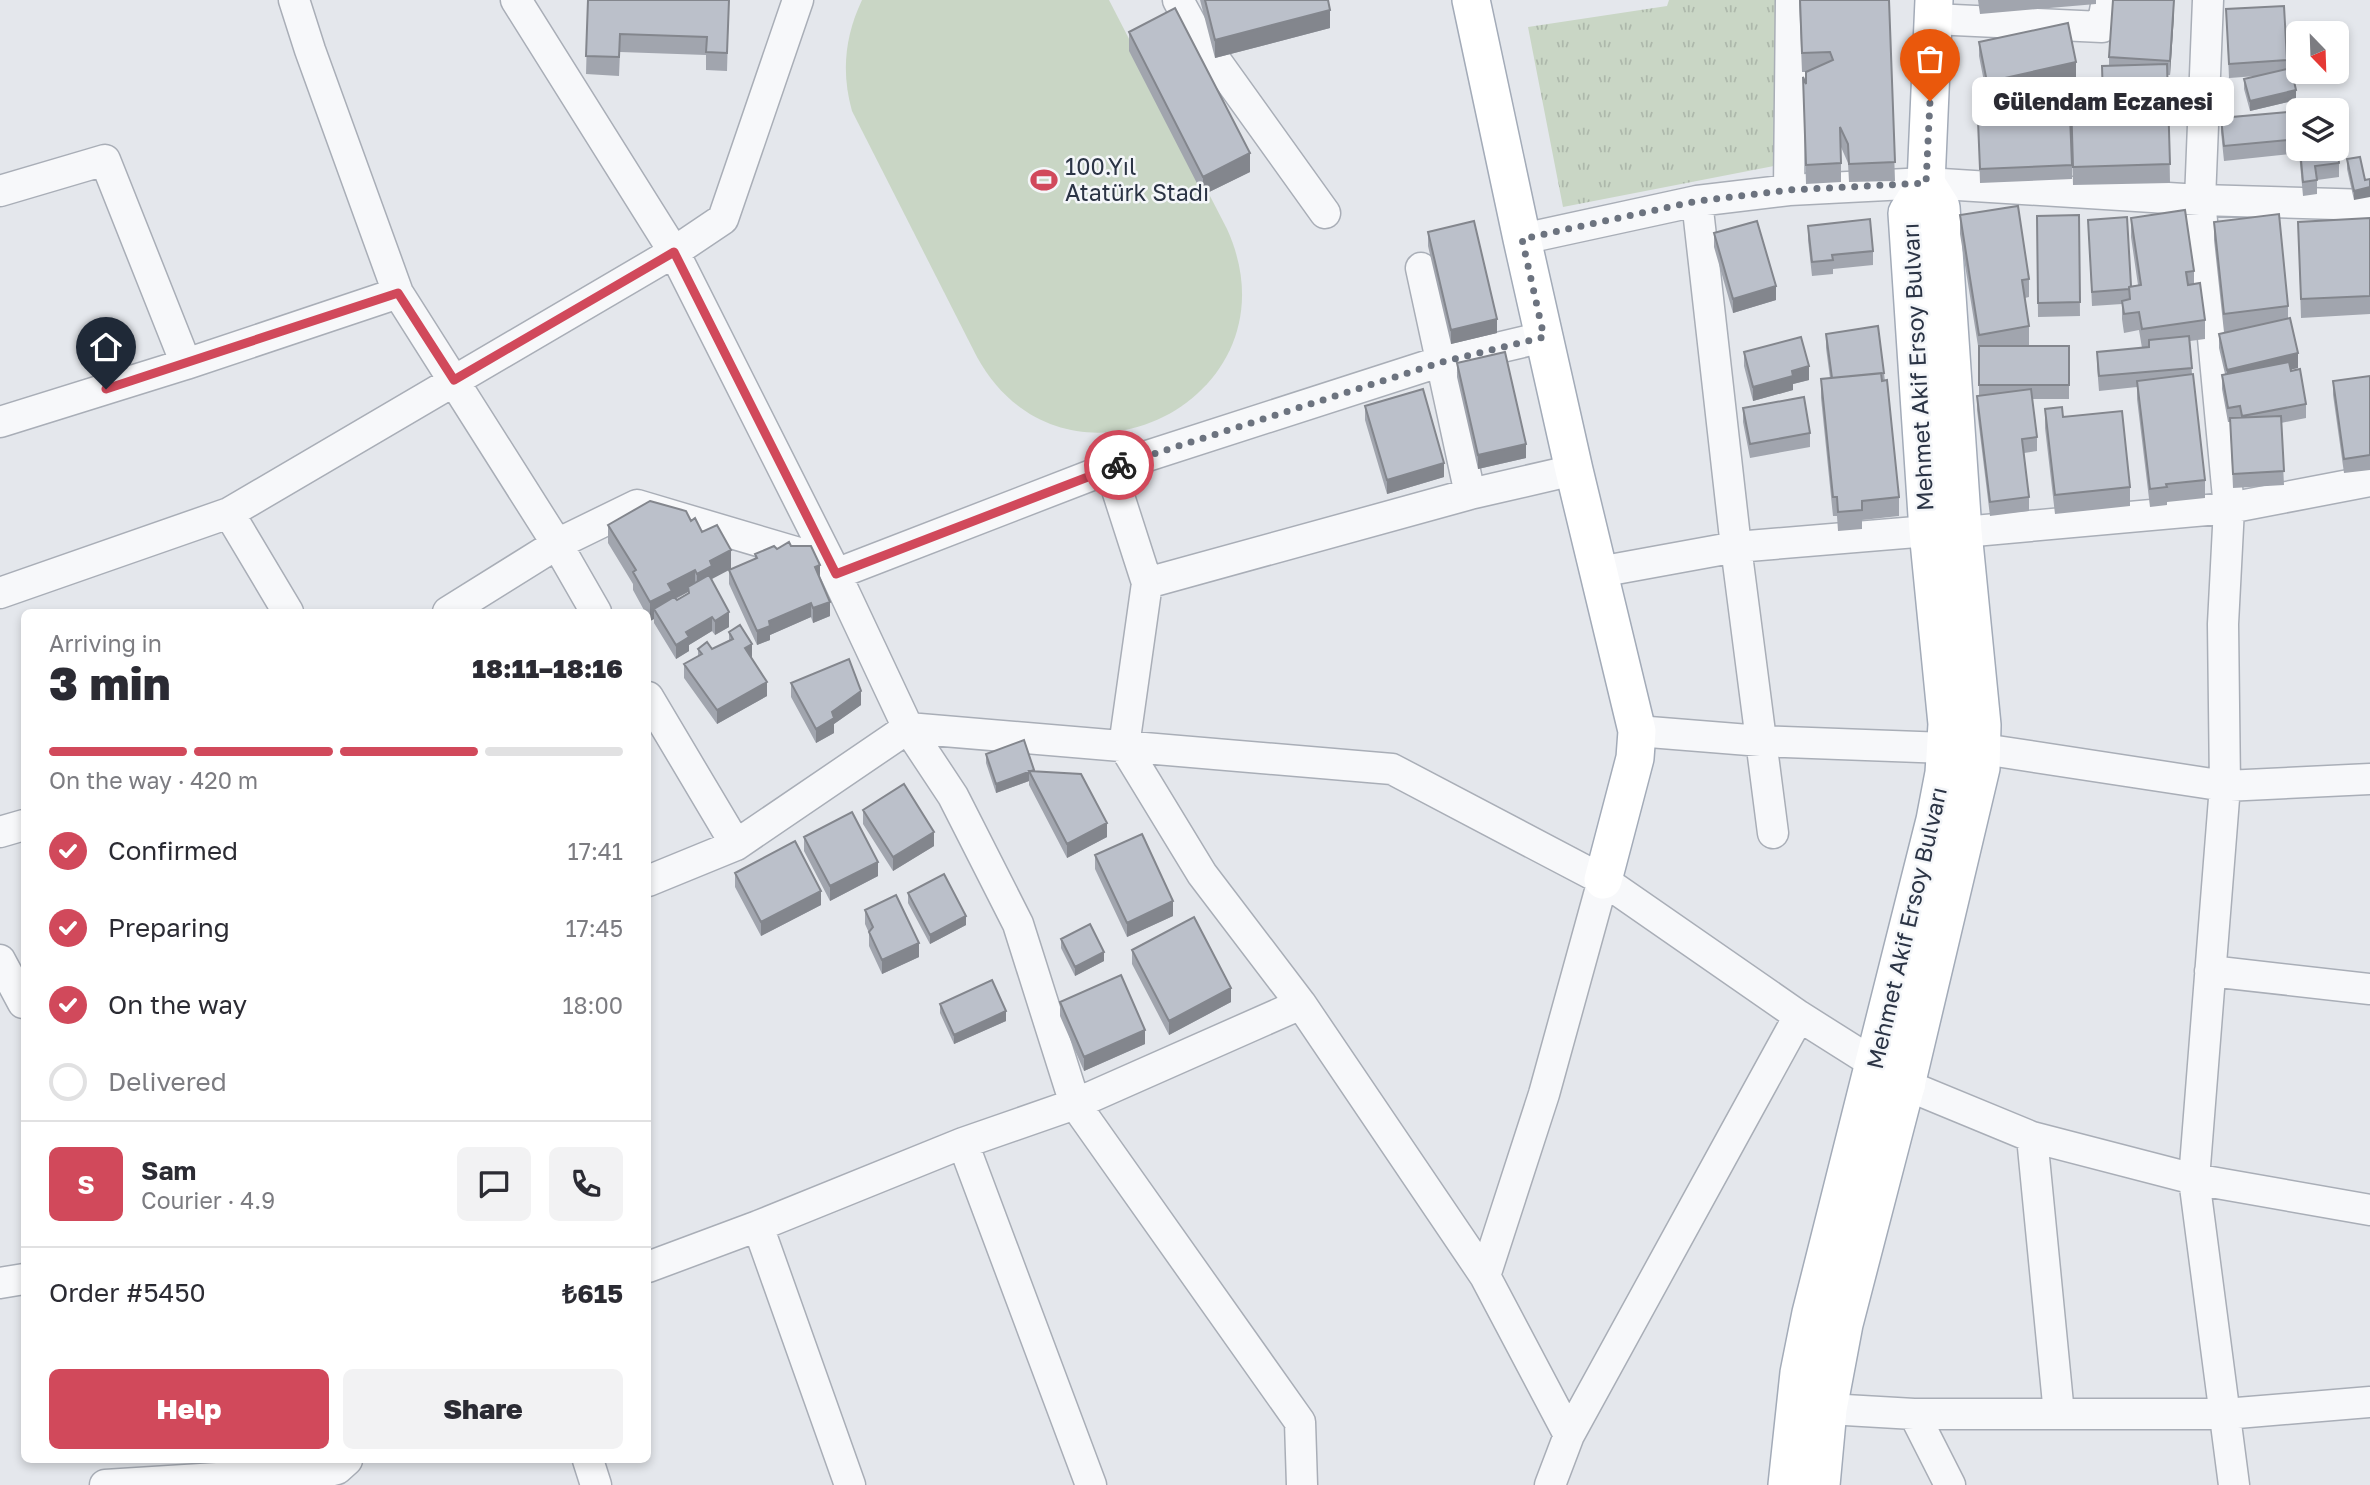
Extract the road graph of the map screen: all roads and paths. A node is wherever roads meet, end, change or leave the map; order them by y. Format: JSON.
{"nodes":[{"id":1,"x":294,"y":0,"type":"edge"},
{"id":2,"x":516,"y":0,"type":"edge"},
{"id":3,"x":798,"y":0,"type":"edge"},
{"id":4,"x":1178,"y":0,"type":"edge"},
{"id":5,"x":1471,"y":0,"type":"edge"},
{"id":6,"x":1791,"y":0,"type":"edge"},
{"id":7,"x":2107,"y":0,"type":"edge"},
{"id":8,"x":2208,"y":0,"type":"edge"},
{"id":9,"x":1934,"y":9,"type":"edge"},
{"id":10,"x":1926,"y":183,"type":"junction"},
{"id":11,"x":1789,"y":190,"type":"junction"},
{"id":12,"x":0,"y":191,"type":"edge"},
{"id":13,"x":2200,"y":200,"type":"junction"},
{"id":14,"x":1697,"y":201,"type":"junction"},
{"id":15,"x":2370,"y":205,"type":"edge"},
{"id":16,"x":1325,"y":213,"type":"dead end"},
{"id":17,"x":1522,"y":239,"type":"junction"},
{"id":18,"x":674,"y":252,"type":"junction"},
{"id":19,"x":1421,"y":268,"type":"dead end"},
{"id":20,"x":398,"y":293,"type":"junction"},
{"id":21,"x":1544,"y":337,"type":"junction"},
{"id":22,"x":1442,"y":362,"type":"junction"},
{"id":23,"x":186,"y":364,"type":"junction"},
{"id":24,"x":454,"y":380,"type":"junction"},
{"id":25,"x":0,"y":422,"type":"edge"},
{"id":26,"x":1110,"y":468,"type":"junction"},
{"id":27,"x":1574,"y":470,"type":"junction"},
{"id":28,"x":2370,"y":481,"type":"edge"},
{"id":29,"x":1470,"y":494,"type":"junction"},
{"id":30,"x":2229,"y":508,"type":"junction"},
{"id":31,"x":229,"y":513,"type":"junction"},
{"id":32,"x":1945,"y":531,"type":"junction"},
{"id":33,"x":558,"y":544,"type":"junction"},
{"id":34,"x":1736,"y":547,"type":"junction"},
{"id":35,"x":833,"y":568,"type":"junction"},
{"id":36,"x":1598,"y":572,"type":"junction"},
{"id":37,"x":1147,"y":583,"type":"junction"},
{"id":38,"x":0,"y":593,"type":"edge"},
{"id":39,"x":286,"y":609,"type":"edge"},
{"id":40,"x":453,"y":609,"type":"edge"},
{"id":41,"x":594,"y":609,"type":"edge"},
{"id":42,"x":651,"y":702,"type":"edge"},
{"id":43,"x":908,"y":728,"type":"junction"},
{"id":44,"x":1637,"y":732,"type":"junction"},
{"id":45,"x":1761,"y":741,"type":"junction"},
{"id":46,"x":1124,"y":747,"type":"junction"},
{"id":47,"x":1946,"y":748,"type":"junction"},
{"id":48,"x":1983,"y":749,"type":"junction"},
{"id":49,"x":2370,"y":779,"type":"edge"},
{"id":50,"x":2225,"y":786,"type":"junction"},
{"id":51,"x":21,"y":826,"type":"edge"},
{"id":52,"x":0,"y":832,"type":"edge"},
{"id":53,"x":1773,"y":833,"type":"dead end"},
{"id":54,"x":736,"y":845,"type":"junction"},
{"id":55,"x":651,"y":880,"type":"edge"},
{"id":56,"x":1603,"y":880,"type":"junction"},
{"id":57,"x":0,"y":960,"type":"edge"},
{"id":58,"x":2210,"y":971,"type":"junction"},
{"id":59,"x":2370,"y":989,"type":"edge"},
{"id":60,"x":1301,"y":1004,"type":"junction"},
{"id":61,"x":16,"y":1006,"type":"edge"},
{"id":62,"x":1799,"y":1016,"type":"junction"},
{"id":63,"x":1875,"y":1064,"type":"junction"},
{"id":64,"x":1906,"y":1085,"type":"junction"},
{"id":65,"x":1075,"y":1104,"type":"junction"},
{"id":66,"x":2032,"y":1137,"type":"junction"},
{"id":67,"x":963,"y":1143,"type":"junction"},
{"id":68,"x":2194,"y":1179,"type":"junction"},
{"id":69,"x":2370,"y":1210,"type":"edge"},
{"id":70,"x":758,"y":1226,"type":"junction"},
{"id":71,"x":651,"y":1266,"type":"edge"},
{"id":72,"x":1485,"y":1276,"type":"junction"},
{"id":73,"x":21,"y":1280,"type":"edge"},
{"id":74,"x":0,"y":1283,"type":"edge"},
{"id":75,"x":2370,"y":1402,"type":"edge"},
{"id":76,"x":1828,"y":1409,"type":"junction"},
{"id":77,"x":1914,"y":1414,"type":"junction"},
{"id":78,"x":2059,"y":1414,"type":"junction"},
{"id":79,"x":2225,"y":1414,"type":"junction"},
{"id":80,"x":1569,"y":1435,"type":"junction"},
{"id":81,"x":344,"y":1463,"type":"edge"},
{"id":82,"x":589,"y":1463,"type":"edge"},
{"id":83,"x":105,"y":1485,"type":"edge"},
{"id":84,"x":596,"y":1485,"type":"edge"},
{"id":85,"x":850,"y":1485,"type":"edge"},
{"id":86,"x":1091,"y":1485,"type":"edge"},
{"id":87,"x":1302,"y":1485,"type":"edge"},
{"id":88,"x":1550,"y":1485,"type":"edge"},
{"id":89,"x":1787,"y":1485,"type":"edge"},
{"id":90,"x":1821,"y":1485,"type":"edge"},
{"id":91,"x":1950,"y":1485,"type":"edge"},
{"id":92,"x":2234,"y":1485,"type":"edge"}],
"edges":[{"from":1,"to":20,"type":"street"},
{"from":2,"to":18,"type":"street"},
{"from":3,"to":18,"type":"street"},
{"from":4,"to":16,"type":"street"},
{"from":5,"to":17,"type":"main road"},
{"from":6,"to":11,"type":"street"},
{"from":7,"to":9,"type":"street"},
{"from":8,"to":13,"type":"street"},
{"from":9,"to":10,"type":"main road"},
{"from":10,"to":11,"type":"street"},
{"from":10,"to":13,"type":"street"},
{"from":10,"to":32,"type":"main road","name":"Mehmet Akif Ersoy Bulvarı"},
{"from":11,"to":14,"type":"street"},
{"from":12,"to":23,"type":"street"},
{"from":13,"to":15,"type":"street"},
{"from":13,"to":30,"type":"street"},
{"from":14,"to":17,"type":"street"},
{"from":14,"to":34,"type":"street"},
{"from":17,"to":21,"type":"main road"},
{"from":18,"to":24,"type":"street"},
{"from":18,"to":35,"type":"street"},
{"from":19,"to":22,"type":"street"},
{"from":20,"to":23,"type":"street"},
{"from":20,"to":24,"type":"street"},
{"from":21,"to":22,"type":"street"},
{"from":21,"to":27,"type":"main road"},
{"from":22,"to":26,"type":"street"},
{"from":22,"to":29,"type":"street"},
{"from":23,"to":25,"type":"street"},
{"from":24,"to":31,"type":"street"},
{"from":24,"to":33,"type":"street"},
{"from":26,"to":35,"type":"street"},
{"from":26,"to":37,"type":"street"},
{"from":27,"to":29,"type":"street"},
{"from":27,"to":36,"type":"main road"},
{"from":28,"to":30,"type":"street"},
{"from":29,"to":37,"type":"street"},
{"from":30,"to":32,"type":"street"},
{"from":30,"to":50,"type":"street"},
{"from":31,"to":38,"type":"street"},
{"from":31,"to":39,"type":"street"},
{"from":32,"to":34,"type":"street"},
{"from":32,"to":47,"type":"main road","name":"Mehmet Akif Ersoy Bulvarı"},
{"from":32,"to":48,"type":"main road","name":"Mehmet Akif Ersoy Bulvarı"},
{"from":33,"to":35,"type":"street"},
{"from":33,"to":40,"type":"street"},
{"from":33,"to":41,"type":"street"},
{"from":34,"to":36,"type":"street"},
{"from":34,"to":45,"type":"street"},
{"from":35,"to":43,"type":"street"},
{"from":36,"to":44,"type":"main road"},
{"from":37,"to":46,"type":"street"},
{"from":42,"to":54,"type":"street"},
{"from":43,"to":46,"type":"street"},
{"from":43,"to":54,"type":"street"},
{"from":43,"to":65,"type":"street"},
{"from":44,"to":45,"type":"street"},
{"from":44,"to":56,"type":"main road"},
{"from":45,"to":47,"type":"street"},
{"from":45,"to":53,"type":"street"},
{"from":46,"to":56,"type":"street"},
{"from":46,"to":60,"type":"street"},
{"from":47,"to":63,"type":"main road","name":"Mehmet Akif Ersoy Bulvarı"},
{"from":48,"to":50,"type":"street"},
{"from":48,"to":64,"type":"main road","name":"Mehmet Akif Ersoy Bulvarı"},
{"from":49,"to":50,"type":"street"},
{"from":50,"to":58,"type":"street"},
{"from":51,"to":52,"type":"street"},
{"from":54,"to":55,"type":"street"},
{"from":56,"to":62,"type":"street"},
{"from":56,"to":72,"type":"street"},
{"from":57,"to":61,"type":"street"},
{"from":58,"to":59,"type":"street"},
{"from":58,"to":68,"type":"street"},
{"from":60,"to":65,"type":"street"},
{"from":60,"to":72,"type":"street"},
{"from":62,"to":63,"type":"street"},
{"from":62,"to":80,"type":"street"},
{"from":63,"to":64,"type":"highway"},
{"from":63,"to":89,"type":"main road","name":"Mehmet Akif Ersoy Bulvarı"},
{"from":64,"to":66,"type":"street"},
{"from":64,"to":76,"type":"main road","name":"Mehmet Akif Ersoy Bulvarı"},
{"from":65,"to":67,"type":"street"},
{"from":65,"to":87,"type":"street"},
{"from":66,"to":68,"type":"street"},
{"from":66,"to":78,"type":"street"},
{"from":67,"to":70,"type":"street"},
{"from":67,"to":86,"type":"street"},
{"from":68,"to":69,"type":"street"},
{"from":68,"to":79,"type":"street"},
{"from":70,"to":71,"type":"street"},
{"from":70,"to":85,"type":"street"},
{"from":72,"to":80,"type":"street"},
{"from":73,"to":74,"type":"street"},
{"from":75,"to":79,"type":"street"},
{"from":76,"to":77,"type":"street"},
{"from":76,"to":90,"type":"main road","name":"Mehmet Akif Ersoy Bulvarı"},
{"from":77,"to":78,"type":"street"},
{"from":77,"to":91,"type":"street"},
{"from":78,"to":79,"type":"street"},
{"from":79,"to":92,"type":"street"},
{"from":80,"to":88,"type":"street"},
{"from":81,"to":83,"type":"street"},
{"from":82,"to":84,"type":"street"}]}
